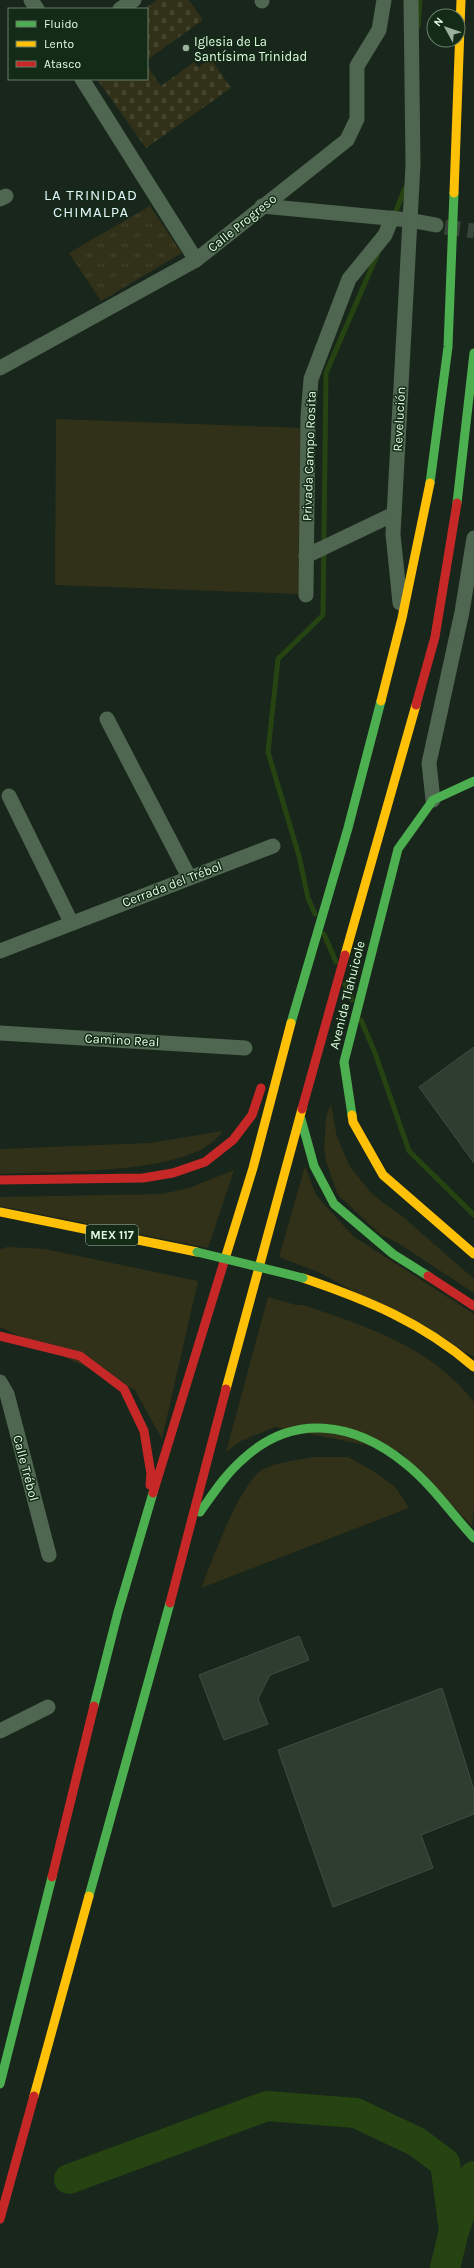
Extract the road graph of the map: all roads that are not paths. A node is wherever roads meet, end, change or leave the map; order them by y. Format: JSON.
{"nodes":[{"id":1,"x":134,"y":0,"type":"edge"},
{"id":2,"x":384,"y":0,"type":"edge"},
{"id":3,"x":411,"y":0,"type":"edge"},
{"id":4,"x":461,"y":0,"type":"edge"},
{"id":5,"x":122,"y":8,"type":"edge"},
{"id":6,"x":83,"y":80,"type":"edge"},
{"id":7,"x":262,"y":206,"type":"junction"},
{"id":8,"x":392,"y":218,"type":"junction"},
{"id":9,"x":409,"y":220,"type":"junction"},
{"id":10,"x":436,"y":225,"type":"tunnel mouth"},
{"id":11,"x":196,"y":260,"type":"junction"},
{"id":12,"x":474,"y":353,"type":"edge"},
{"id":13,"x":0,"y":368,"type":"edge"},
{"id":14,"x":394,"y":514,"type":"junction"},
{"id":15,"x":474,"y":538,"type":"edge"},
{"id":16,"x":306,"y":556,"type":"junction"},
{"id":17,"x":473,"y":556,"type":"edge"},
{"id":18,"x":306,"y":595,"type":"dead end"},
{"id":19,"x":402,"y":618,"type":"junction"},
{"id":20,"x":107,"y":719,"type":"dead end"},
{"id":21,"x":474,"y":781,"type":"edge"},
{"id":22,"x":9,"y":796,"type":"dead end"},
{"id":23,"x":433,"y":800,"type":"junction"},
{"id":24,"x":273,"y":846,"type":"dead end"},
{"id":25,"x":189,"y":877,"type":"junction"},
{"id":26,"x":71,"y":922,"type":"junction"},
{"id":27,"x":0,"y":951,"type":"edge"},
{"id":28,"x":294,"y":1012,"type":"junction"},
{"id":29,"x":0,"y":1033,"type":"edge"},
{"id":30,"x":245,"y":1048,"type":"dead end"},
{"id":31,"x":272,"y":1054,"type":"dead end"},
{"id":32,"x":263,"y":1081,"type":"dead end"},
{"id":33,"x":300,"y":1116,"type":"junction"},
{"id":34,"x":0,"y":1180,"type":"edge"},
{"id":35,"x":0,"y":1212,"type":"edge"},
{"id":36,"x":27,"y":1218,"type":"junction"},
{"id":37,"x":7,"y":1223,"type":"dead end"},
{"id":38,"x":474,"y":1254,"type":"edge"},
{"id":39,"x":474,"y":1306,"type":"edge"},
{"id":40,"x":0,"y":1336,"type":"edge"},
{"id":41,"x":448,"y":1344,"type":"junction"},
{"id":42,"x":474,"y":1367,"type":"edge"},
{"id":43,"x":470,"y":1376,"type":"dead end"},
{"id":44,"x":0,"y":1382,"type":"edge"},
{"id":45,"x":146,"y":1515,"type":"junction"},
{"id":46,"x":189,"y":1534,"type":"junction"},
{"id":47,"x":474,"y":1538,"type":"edge"},
{"id":48,"x":49,"y":1555,"type":"dead end"},
{"id":49,"x":48,"y":1708,"type":"dead end"},
{"id":50,"x":0,"y":1731,"type":"edge"},
{"id":51,"x":11,"y":2044,"type":"junction"},
{"id":52,"x":0,"y":2065,"type":"edge"},
{"id":53,"x":0,"y":2084,"type":"edge"},
{"id":54,"x":0,"y":2219,"type":"edge"}],
"edges":[{"from":1,"to":5,"type":"street"},
{"from":2,"to":7,"type":"street","name":"Calle Progreso"},
{"from":3,"to":9,"type":"street","name":"Revelución"},
{"from":4,"to":19,"type":"main road"},
{"from":6,"to":11,"type":"street"},
{"from":7,"to":8,"type":"street"},
{"from":7,"to":11,"type":"street","name":"Calle Progreso"},
{"from":8,"to":9,"type":"street"},
{"from":8,"to":16,"type":"street","name":"Privada Campo Rosita"},
{"from":9,"to":10,"type":"street"},
{"from":9,"to":14,"type":"street","name":"Revelución"},
{"from":11,"to":13,"type":"street","name":"Calle Progreso"},
{"from":12,"to":33,"type":"main road"},
{"from":14,"to":16,"type":"street"},
{"from":14,"to":19,"type":"street","name":"Revelución"},
{"from":15,"to":17,"type":"street"},
{"from":16,"to":18,"type":"street","name":"Privada Campo Rosita"},
{"from":17,"to":23,"type":"street"},
{"from":19,"to":28,"type":"main road"},
{"from":20,"to":25,"type":"street"},
{"from":21,"to":23,"type":"main road","name":"Avenida Tlahuicole"},
{"from":22,"to":26,"type":"street"},
{"from":23,"to":38,"type":"main road","name":"Avenida Tlahuicole"},
{"from":24,"to":25,"type":"street","name":"Cerrada del Trébol"},
{"from":25,"to":26,"type":"street","name":"Cerrada del Trébol"},
{"from":26,"to":27,"type":"street","name":"Cerrada del Trébol"},
{"from":28,"to":31,"type":"main road"},
{"from":28,"to":45,"type":"main road"},
{"from":29,"to":30,"type":"street","name":"Camino Real"},
{"from":32,"to":34,"type":"main road"},
{"from":33,"to":39,"type":"main road"},
{"from":33,"to":46,"type":"main road"},
{"from":35,"to":36,"type":"main road","number":"MEX 117"},
{"from":36,"to":37,"type":"main road","number":"MEX 117"},
{"from":36,"to":41,"type":"main road","number":"MEX 117","bridge":true},
{"from":40,"to":45,"type":"main road"},
{"from":41,"to":42,"type":"main road","number":"MEX 117"},
{"from":41,"to":43,"type":"main road","number":"MEX 117"},
{"from":44,"to":48,"type":"street","name":"Calle Trébol"},
{"from":45,"to":51,"type":"main road"},
{"from":46,"to":47,"type":"main road"},
{"from":46,"to":54,"type":"main road"},
{"from":49,"to":50,"type":"street"},
{"from":51,"to":52,"type":"main road"},
{"from":51,"to":53,"type":"main road"}]}
